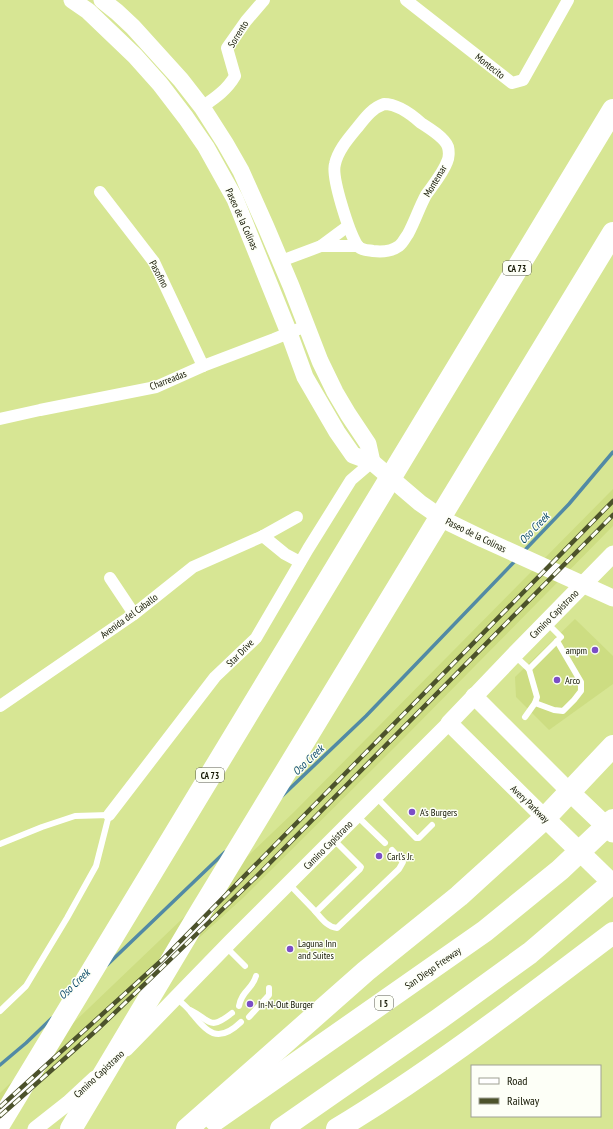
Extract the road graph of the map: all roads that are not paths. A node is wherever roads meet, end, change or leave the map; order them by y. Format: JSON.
{"nodes":[{"id":1,"x":72,"y":0,"type":"edge"},
{"id":2,"x":102,"y":0,"type":"edge"},
{"id":3,"x":264,"y":0,"type":"edge"},
{"id":4,"x":406,"y":0,"type":"edge"},
{"id":5,"x":568,"y":0,"type":"edge"},
{"id":6,"x":93,"y":5,"type":"edge"},
{"id":7,"x":202,"y":107,"type":"junction"},
{"id":8,"x":613,"y":110,"type":"edge"},
{"id":9,"x":100,"y":192,"type":"dead end"},
{"id":10,"x":235,"y":199,"type":"junction"},
{"id":11,"x":348,"y":226,"type":"junction"},
{"id":12,"x":613,"y":233,"type":"edge"},
{"id":13,"x":321,"y":246,"type":"junction"},
{"id":14,"x":358,"y":246,"type":"junction"},
{"id":15,"x":281,"y":261,"type":"junction"},
{"id":16,"x":306,"y":326,"type":"junction"},
{"id":17,"x":289,"y":333,"type":"junction"},
{"id":18,"x":203,"y":366,"type":"junction"},
{"id":19,"x":0,"y":419,"type":"edge"},
{"id":20,"x":372,"y":462,"type":"junction"},
{"id":21,"x":297,"y":517,"type":"dead end"},
{"id":22,"x":263,"y":536,"type":"junction"},
{"id":23,"x":613,"y":554,"type":"edge"},
{"id":24,"x":300,"y":562,"type":"junction"},
{"id":25,"x":110,"y":578,"type":"dead end"},
{"id":26,"x":613,"y":598,"type":"edge"},
{"id":27,"x":134,"y":614,"type":"junction"},
{"id":28,"x":546,"y":622,"type":"junction"},
{"id":29,"x":557,"y":641,"type":"junction"},
{"id":30,"x":514,"y":655,"type":"junction"},
{"id":31,"x":530,"y":669,"type":"junction"},
{"id":32,"x":474,"y":696,"type":"junction"},
{"id":33,"x":535,"y":703,"type":"junction"},
{"id":34,"x":0,"y":706,"type":"edge"},
{"id":35,"x":525,"y":717,"type":"dead end"},
{"id":36,"x":449,"y":723,"type":"junction"},
{"id":37,"x":613,"y":746,"type":"edge"},
{"id":38,"x":570,"y":792,"type":"junction"},
{"id":39,"x":376,"y":797,"type":"junction"},
{"id":40,"x":109,"y":815,"type":"junction"},
{"id":41,"x":357,"y":816,"type":"junction"},
{"id":42,"x":545,"y":818,"type":"junction"},
{"id":43,"x":613,"y":820,"type":"edge"},
{"id":44,"x":432,"y":824,"type":"dead end"},
{"id":45,"x":613,"y":833,"type":"edge"},
{"id":46,"x":334,"y":839,"type":"junction"},
{"id":47,"x":385,"y":843,"type":"dead end"},
{"id":48,"x":0,"y":844,"type":"edge"},
{"id":49,"x":392,"y":850,"type":"dead end"},
{"id":50,"x":613,"y":883,"type":"edge"},
{"id":51,"x":289,"y":884,"type":"junction"},
{"id":52,"x":315,"y":911,"type":"junction"},
{"id":53,"x":613,"y":933,"type":"edge"},
{"id":54,"x":226,"y":946,"type":"junction"},
{"id":55,"x":245,"y":966,"type":"dead end"},
{"id":56,"x":256,"y":976,"type":"dead end"},
{"id":57,"x":269,"y":988,"type":"dead end"},
{"id":58,"x":176,"y":998,"type":"junction"},
{"id":59,"x":239,"y":1006,"type":"dead end"},
{"id":60,"x":189,"y":1010,"type":"junction"},
{"id":61,"x":0,"y":1011,"type":"edge"},
{"id":62,"x":232,"y":1013,"type":"dead end"},
{"id":63,"x":249,"y":1016,"type":"dead end"},
{"id":64,"x":241,"y":1022,"type":"dead end"},
{"id":65,"x":0,"y":1123,"type":"edge"},
{"id":66,"x":35,"y":1129,"type":"edge"},
{"id":67,"x":71,"y":1129,"type":"edge"},
{"id":68,"x":188,"y":1129,"type":"edge"},
{"id":69,"x":202,"y":1129,"type":"edge"},
{"id":70,"x":281,"y":1129,"type":"edge"},
{"id":71,"x":337,"y":1129,"type":"edge"}],
"edges":[{"from":1,"to":6,"type":"main road","name":"Paseo de la Colinas"},
{"from":2,"to":7,"type":"main road","name":"Paseo de la Colinas"},
{"from":3,"to":7,"type":"street","name":"Sorrento"},
{"from":4,"to":5,"type":"street","name":"Montecito"},
{"from":6,"to":10,"type":"main road","name":"Paseo de la Colinas"},
{"from":7,"to":15,"type":"main road","name":"Paseo de la Colinas"},
{"from":8,"to":65,"type":"highway","number":"CA 73"},
{"from":9,"to":18,"type":"street","name":"Pasofino"},
{"from":10,"to":15,"type":"main road"},
{"from":10,"to":17,"type":"main road","name":"Paseo de la Colinas"},
{"from":11,"to":13,"type":"street"},
{"from":11,"to":14,"type":"street","name":"Montemar"},
{"from":11,"to":14,"type":"street","name":"Montemar"},
{"from":12,"to":67,"type":"highway"},
{"from":13,"to":14,"type":"street"},
{"from":13,"to":15,"type":"street"},
{"from":15,"to":16,"type":"main road","name":"Paseo de la Colinas"},
{"from":16,"to":17,"type":"street","name":"Charreadas"},
{"from":16,"to":20,"type":"main road","name":"Paseo de la Colinas"},
{"from":17,"to":18,"type":"street","name":"Charreadas"},
{"from":17,"to":20,"type":"main road","name":"Paseo de la Colinas"},
{"from":18,"to":19,"type":"street","name":"Charreadas"},
{"from":20,"to":24,"type":"street","name":"Star Drive"},
{"from":20,"to":26,"type":"main road","name":"Paseo de la Colinas"},
{"from":21,"to":22,"type":"street","name":"Avenida del Caballo"},
{"from":22,"to":24,"type":"street"},
{"from":22,"to":27,"type":"street","name":"Avenida del Caballo"},
{"from":23,"to":28,"type":"main road","name":"Camino Capistrano"},
{"from":24,"to":40,"type":"street","name":"Star Drive"},
{"from":25,"to":27,"type":"street"},
{"from":27,"to":34,"type":"street","name":"Avenida del Caballo"},
{"from":28,"to":29,"type":"lane"},
{"from":28,"to":30,"type":"main road","name":"Camino Capistrano"},
{"from":29,"to":31,"type":"lane"},
{"from":29,"to":33,"type":"lane"},
{"from":30,"to":31,"type":"lane"},
{"from":30,"to":32,"type":"main road","name":"Camino Capistrano"},
{"from":31,"to":33,"type":"lane"},
{"from":32,"to":36,"type":"main road","name":"Camino Capistrano"},
{"from":32,"to":38,"type":"main road"},
{"from":33,"to":35,"type":"lane"},
{"from":36,"to":39,"type":"street","name":"Camino Capistrano"},
{"from":36,"to":42,"type":"main road","name":"Avery Parkway"},
{"from":37,"to":38,"type":"highway"},
{"from":38,"to":42,"type":"highway"},
{"from":38,"to":45,"type":"main road"},
{"from":39,"to":41,"type":"street","name":"Camino Capistrano"},
{"from":39,"to":44,"type":"lane"},
{"from":40,"to":48,"type":"lane"},
{"from":40,"to":61,"type":"lane"},
{"from":41,"to":46,"type":"street","name":"Camino Capistrano"},
{"from":41,"to":47,"type":"lane"},
{"from":42,"to":50,"type":"main road","name":"Avery Parkway"},
{"from":42,"to":68,"type":"highway"},
{"from":43,"to":69,"type":"highway","name":"San Diego Freeway","number":"I 5"},
{"from":46,"to":51,"type":"street","name":"Camino Capistrano"},
{"from":46,"to":52,"type":"lane"},
{"from":49,"to":52,"type":"lane"},
{"from":50,"to":70,"type":"highway"},
{"from":51,"to":52,"type":"lane"},
{"from":51,"to":54,"type":"street","name":"Camino Capistrano"},
{"from":53,"to":71,"type":"highway"},
{"from":54,"to":55,"type":"lane"},
{"from":54,"to":58,"type":"street","name":"Camino Capistrano"},
{"from":56,"to":59,"type":"lane"},
{"from":57,"to":63,"type":"lane"},
{"from":58,"to":60,"type":"lane"},
{"from":58,"to":66,"type":"street","name":"Camino Capistrano"},
{"from":60,"to":62,"type":"lane"},
{"from":60,"to":64,"type":"lane"}]}
